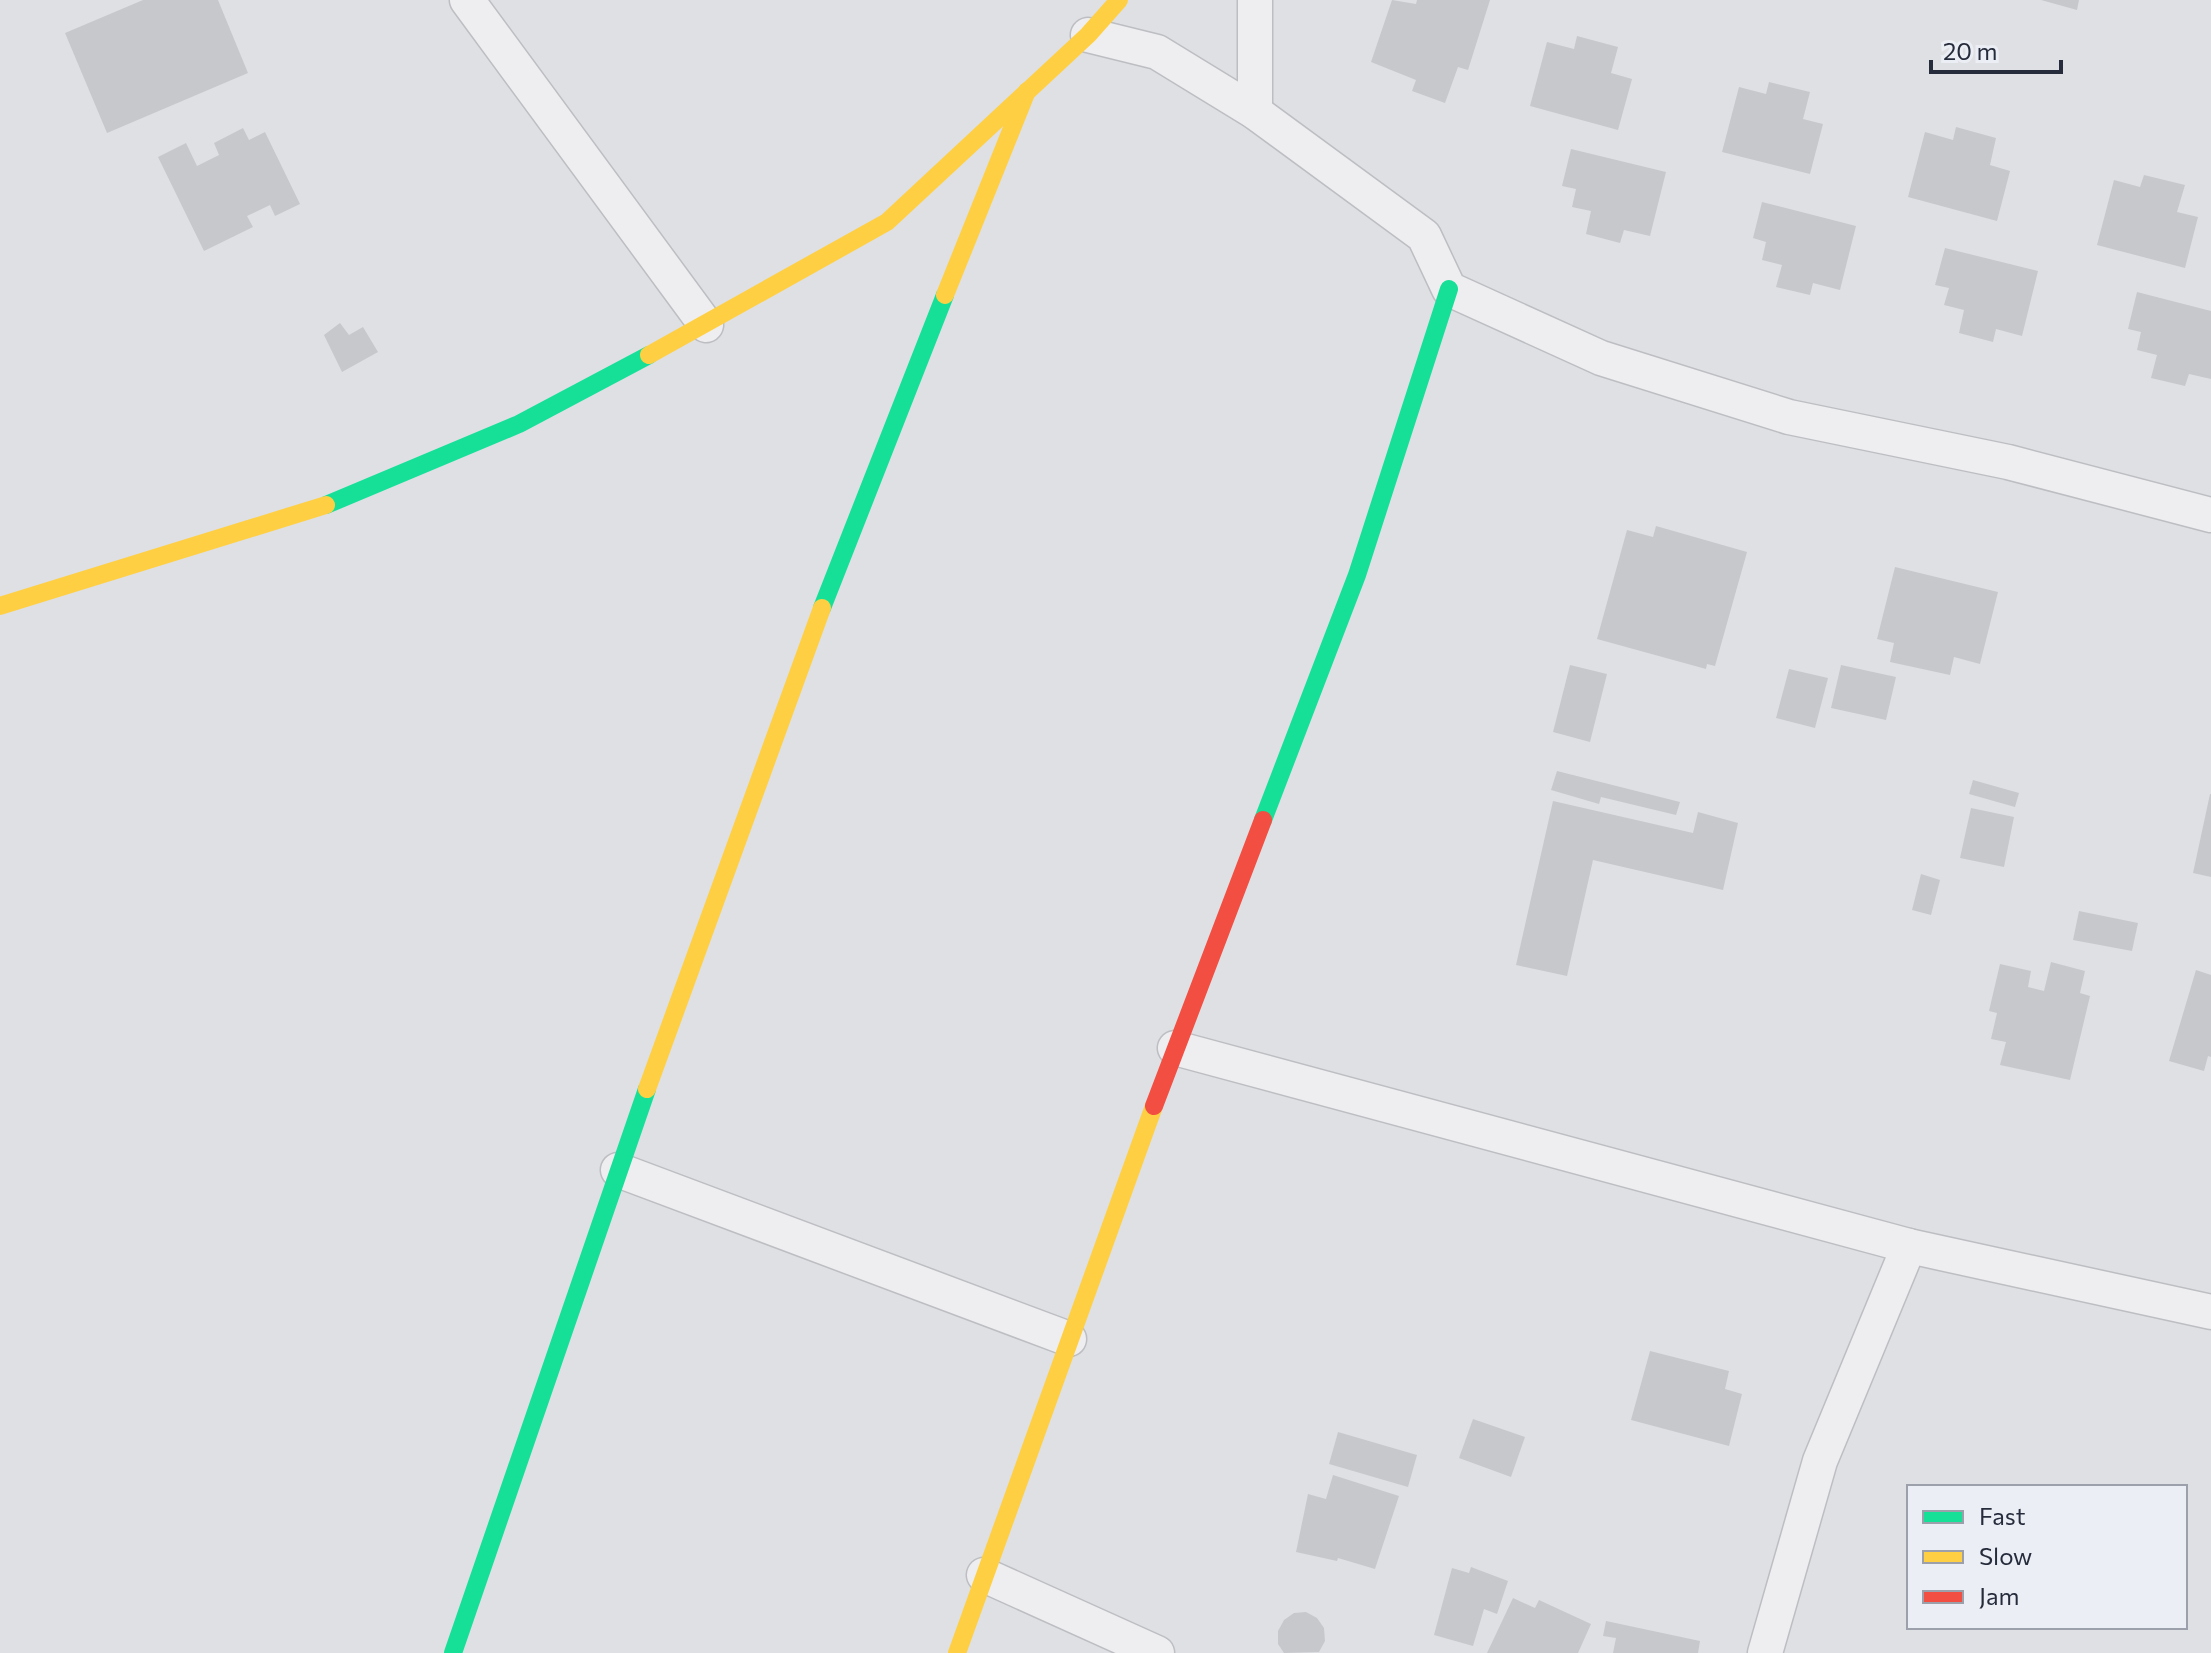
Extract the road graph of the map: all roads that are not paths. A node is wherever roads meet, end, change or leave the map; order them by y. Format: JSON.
{"nodes":[{"id":1,"x":467,"y":0,"type":"edge"},
{"id":2,"x":1119,"y":0,"type":"edge"},
{"id":3,"x":1255,"y":0,"type":"edge"},
{"id":4,"x":1088,"y":35,"type":"junction"},
{"id":5,"x":1027,"y":91,"type":"junction"},
{"id":6,"x":1255,"y":112,"type":"junction"},
{"id":7,"x":1449,"y":289,"type":"junction"},
{"id":8,"x":706,"y":325,"type":"junction"},
{"id":9,"x":2211,"y":515,"type":"edge"},
{"id":10,"x":0,"y":606,"type":"edge"},
{"id":11,"x":1175,"y":1048,"type":"junction"},
{"id":12,"x":618,"y":1170,"type":"junction"},
{"id":13,"x":1909,"y":1246,"type":"junction"},
{"id":14,"x":2211,"y":1312,"type":"edge"},
{"id":15,"x":1069,"y":1339,"type":"junction"},
{"id":16,"x":984,"y":1575,"type":"junction"},
{"id":17,"x":453,"y":1653,"type":"edge"},
{"id":18,"x":957,"y":1653,"type":"edge"},
{"id":19,"x":1157,"y":1653,"type":"edge"},
{"id":20,"x":1765,"y":1653,"type":"edge"}],
"edges":[{"from":1,"to":8,"type":"street"},
{"from":2,"to":4,"type":"street"},
{"from":3,"to":6,"type":"street"},
{"from":4,"to":5,"type":"street"},
{"from":4,"to":6,"type":"street"},
{"from":5,"to":8,"type":"street"},
{"from":5,"to":12,"type":"street"},
{"from":6,"to":7,"type":"street"},
{"from":7,"to":9,"type":"street"},
{"from":7,"to":11,"type":"street"},
{"from":8,"to":10,"type":"street"},
{"from":11,"to":13,"type":"street"},
{"from":11,"to":15,"type":"street"},
{"from":12,"to":15,"type":"street"},
{"from":12,"to":17,"type":"street"},
{"from":13,"to":14,"type":"street"},
{"from":13,"to":20,"type":"street"},
{"from":15,"to":16,"type":"street"},
{"from":16,"to":18,"type":"street"},
{"from":16,"to":19,"type":"street"}]}
